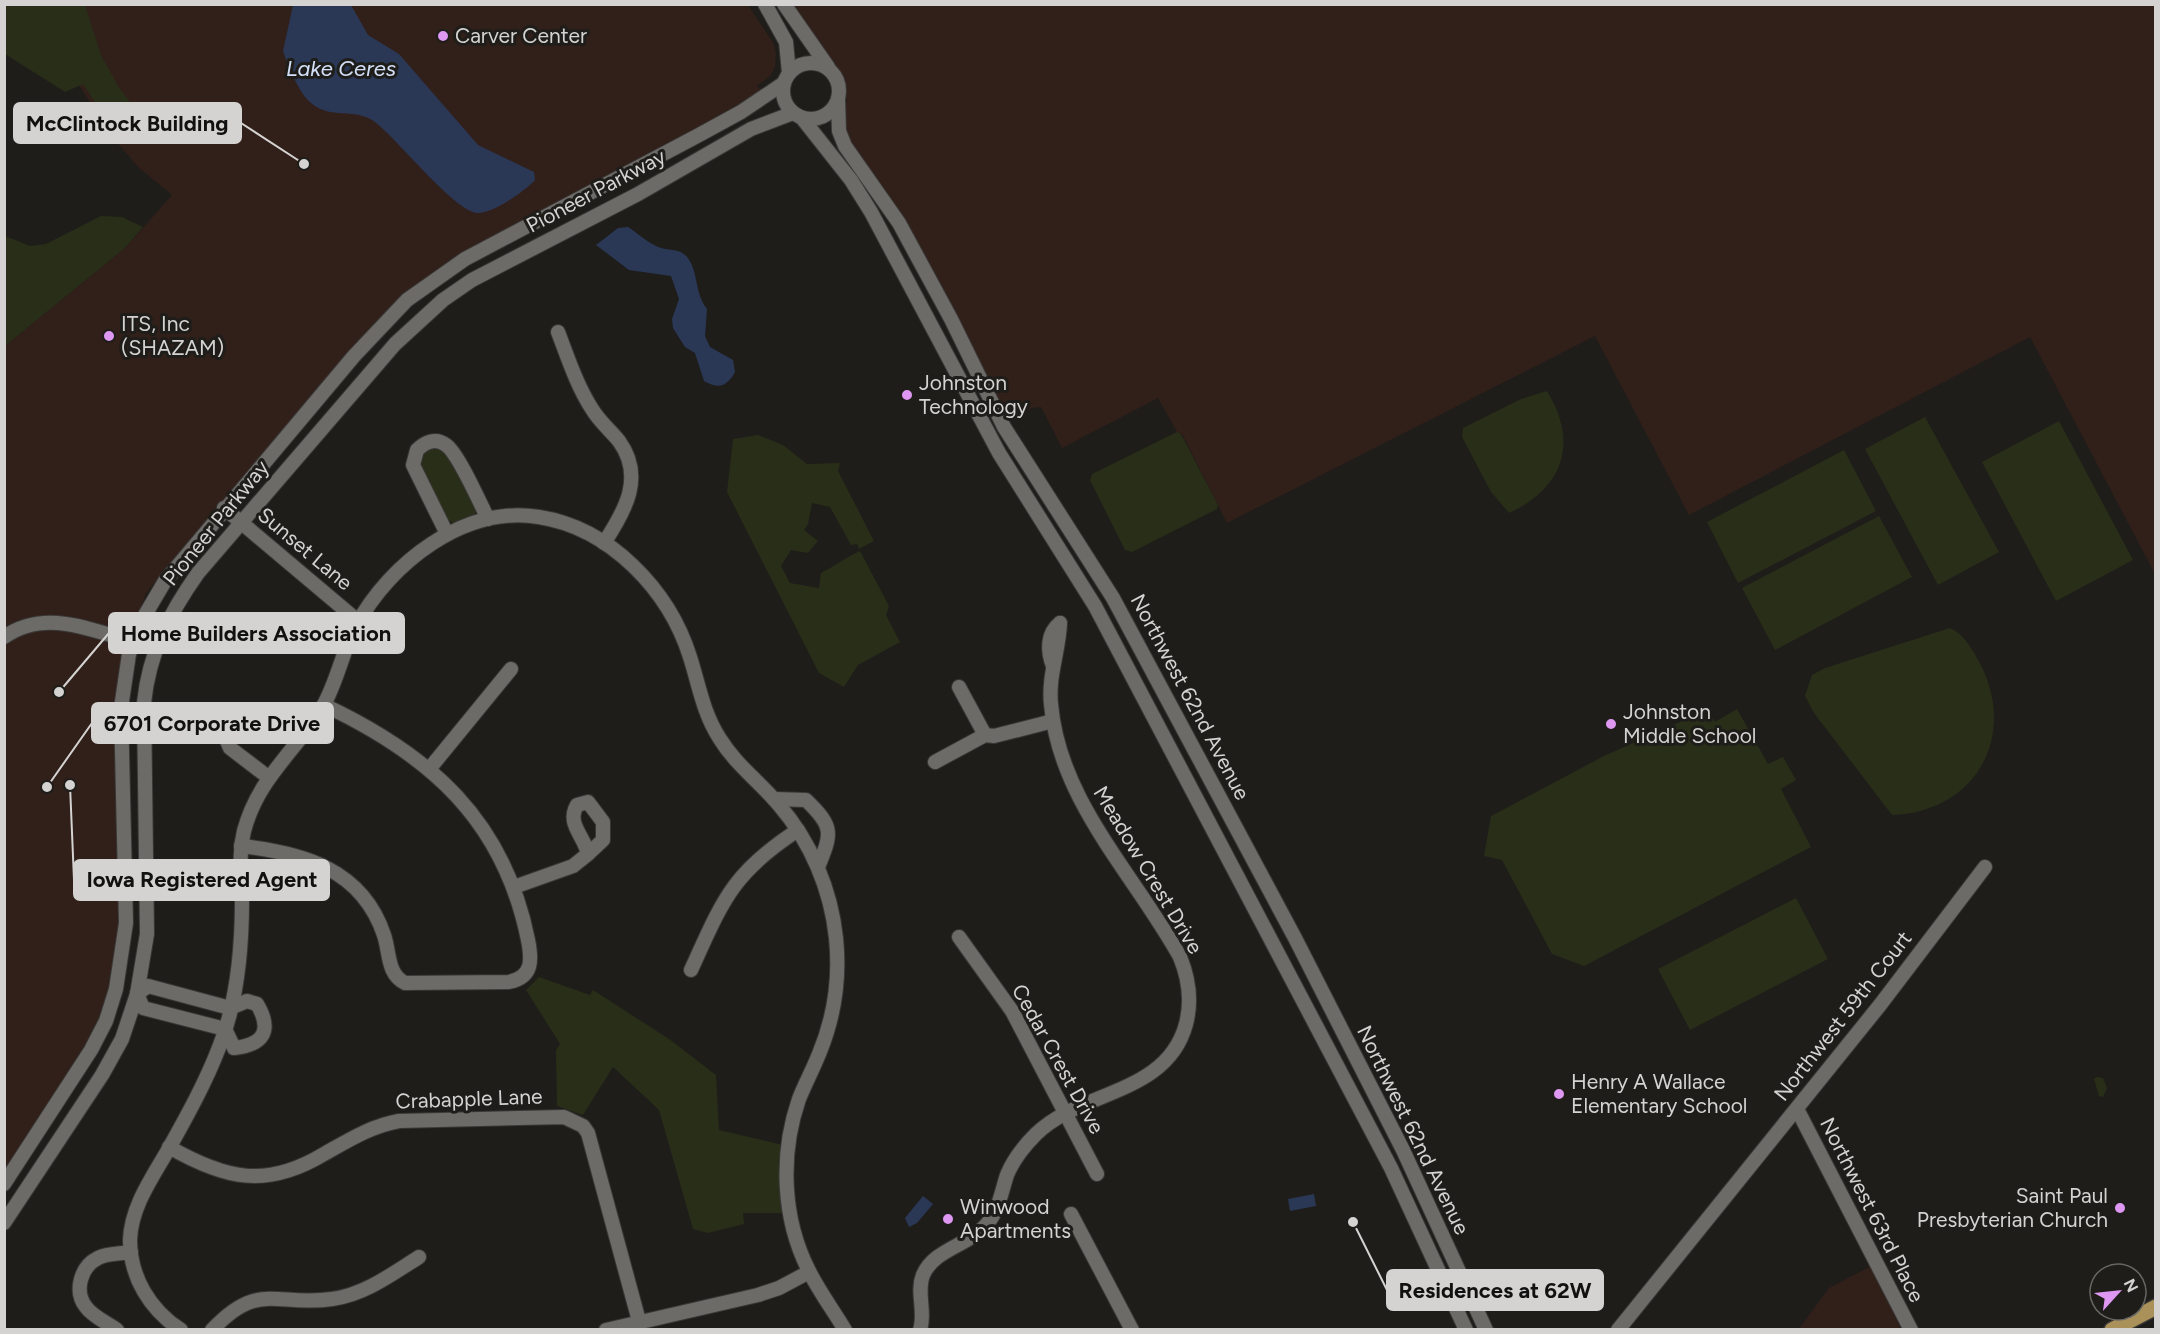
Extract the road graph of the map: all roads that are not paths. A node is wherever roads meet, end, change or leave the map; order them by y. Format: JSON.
{"nodes":[{"id":1,"x":765,"y":4,"type":"edge"},
{"id":2,"x":784,"y":4,"type":"edge"},
{"id":3,"x":829,"y":69,"type":"junction"},
{"id":4,"x":786,"y":78,"type":"junction"},
{"id":5,"x":838,"y":99,"type":"junction"},
{"id":6,"x":797,"y":116,"type":"junction"},
{"id":7,"x":558,"y":332,"type":"dead end"},
{"id":8,"x":224,"y":508,"type":"junction"},
{"id":9,"x":488,"y":519,"type":"junction"},
{"id":10,"x":241,"y":522,"type":"junction"},
{"id":11,"x":447,"y":534,"type":"junction"},
{"id":12,"x":604,"y":543,"type":"junction"},
{"id":13,"x":358,"y":621,"type":"junction"},
{"id":14,"x":4,"y":637,"type":"edge"},
{"id":15,"x":133,"y":643,"type":"junction"},
{"id":16,"x":156,"y":647,"type":"junction"},
{"id":17,"x":1053,"y":666,"type":"dead end"},
{"id":18,"x":511,"y":669,"type":"dead end"},
{"id":19,"x":959,"y":687,"type":"dead end"},
{"id":20,"x":324,"y":705,"type":"junction"},
{"id":21,"x":1053,"y":721,"type":"junction"},
{"id":22,"x":985,"y":735,"type":"junction"},
{"id":23,"x":296,"y":743,"type":"junction"},
{"id":24,"x":935,"y":762,"type":"dead end"},
{"id":25,"x":430,"y":768,"type":"junction"},
{"id":26,"x":268,"y":777,"type":"junction"},
{"id":27,"x":774,"y":799,"type":"junction"},
{"id":28,"x":798,"y":830,"type":"junction"},
{"id":29,"x":241,"y":846,"type":"junction"},
{"id":30,"x":588,"y":854,"type":"dead end"},
{"id":31,"x":818,"y":867,"type":"junction"},
{"id":32,"x":1985,"y":867,"type":"dead end"},
{"id":33,"x":514,"y":887,"type":"junction"},
{"id":34,"x":959,"y":938,"type":"dead end"},
{"id":35,"x":691,"y":970,"type":"dead end"},
{"id":36,"x":116,"y":989,"type":"junction"},
{"id":37,"x":137,"y":994,"type":"junction"},
{"id":38,"x":230,"y":1008,"type":"junction"},
{"id":39,"x":223,"y":1035,"type":"junction"},
{"id":40,"x":1797,"y":1109,"type":"junction"},
{"id":41,"x":1065,"y":1113,"type":"junction"},
{"id":42,"x":169,"y":1147,"type":"junction"},
{"id":43,"x":1097,"y":1174,"type":"dead end"},
{"id":44,"x":7,"y":1176,"type":"edge"},
{"id":45,"x":30,"y":1185,"type":"junction"},
{"id":46,"x":1071,"y":1214,"type":"dead end"},
{"id":47,"x":4,"y":1223,"type":"edge"},
{"id":48,"x":130,"y":1252,"type":"junction"},
{"id":49,"x":419,"y":1257,"type":"dead end"},
{"id":50,"x":809,"y":1272,"type":"junction"},
{"id":51,"x":2156,"y":1307,"type":"edge"},
{"id":52,"x":639,"y":1321,"type":"junction"},
{"id":53,"x":117,"y":1329,"type":"edge"},
{"id":54,"x":181,"y":1329,"type":"edge"},
{"id":55,"x":212,"y":1329,"type":"edge"},
{"id":56,"x":606,"y":1329,"type":"edge"},
{"id":57,"x":845,"y":1329,"type":"edge"},
{"id":58,"x":920,"y":1329,"type":"edge"},
{"id":59,"x":1132,"y":1329,"type":"edge"},
{"id":60,"x":1466,"y":1329,"type":"edge"},
{"id":61,"x":1486,"y":1329,"type":"edge"},
{"id":62,"x":1618,"y":1329,"type":"edge"},
{"id":63,"x":1911,"y":1329,"type":"edge"},
{"id":64,"x":2112,"y":1329,"type":"edge"}],
"edges":[{"from":1,"to":4,"type":"street"},
{"from":2,"to":3,"type":"street"},
{"from":3,"to":4,"type":"street"},
{"from":3,"to":5,"type":"street"},
{"from":4,"to":6,"type":"street"},
{"from":4,"to":8,"type":"street","name":"Pioneer Parkway"},
{"from":5,"to":6,"type":"street"},
{"from":5,"to":61,"type":"street","name":"Northwest 62nd Avenue"},
{"from":6,"to":10,"type":"street","name":"Pioneer Parkway"},
{"from":6,"to":60,"type":"street","name":"Northwest 62nd Avenue"},
{"from":7,"to":12,"type":"street"},
{"from":8,"to":10,"type":"street","name":"Sunset Lane"},
{"from":8,"to":15,"type":"street","name":"Pioneer Parkway"},
{"from":9,"to":11,"type":"street"},
{"from":9,"to":11,"type":"street"},
{"from":9,"to":12,"type":"street"},
{"from":10,"to":13,"type":"street","name":"Sunset Lane"},
{"from":10,"to":16,"type":"street","name":"Pioneer Parkway"},
{"from":11,"to":13,"type":"street"},
{"from":12,"to":27,"type":"street"},
{"from":13,"to":20,"type":"street"},
{"from":14,"to":15,"type":"street"},
{"from":15,"to":16,"type":"street"},
{"from":15,"to":36,"type":"street","name":"Pioneer Parkway"},
{"from":16,"to":37,"type":"street","name":"Pioneer Parkway"},
{"from":17,"to":21,"type":"street","name":"Meadow Crest Drive"},
{"from":18,"to":25,"type":"street"},
{"from":19,"to":22,"type":"street"},
{"from":20,"to":23,"type":"street"},
{"from":20,"to":25,"type":"street"},
{"from":21,"to":22,"type":"street"},
{"from":21,"to":41,"type":"street","name":"Meadow Crest Drive"},
{"from":22,"to":24,"type":"street"},
{"from":23,"to":26,"type":"street"},
{"from":23,"to":26,"type":"street"},
{"from":25,"to":33,"type":"street"},
{"from":26,"to":29,"type":"street"},
{"from":27,"to":28,"type":"street"},
{"from":27,"to":31,"type":"street"},
{"from":28,"to":31,"type":"street"},
{"from":28,"to":35,"type":"street"},
{"from":29,"to":33,"type":"street"},
{"from":29,"to":38,"type":"street"},
{"from":30,"to":33,"type":"street"},
{"from":31,"to":50,"type":"street"},
{"from":32,"to":40,"type":"street","name":"Northwest 59th Court"},
{"from":34,"to":41,"type":"street","name":"Cedar Crest Drive"},
{"from":36,"to":37,"type":"street"},
{"from":36,"to":44,"type":"street","name":"Pioneer Parkway"},
{"from":37,"to":38,"type":"street"},
{"from":37,"to":39,"type":"street"},
{"from":37,"to":45,"type":"street","name":"Pioneer Parkway"},
{"from":38,"to":39,"type":"street"},
{"from":38,"to":39,"type":"street"},
{"from":39,"to":42,"type":"street"},
{"from":40,"to":62,"type":"street","name":"Northwest 59th Court"},
{"from":40,"to":63,"type":"street","name":"Northwest 63rd Place"},
{"from":41,"to":43,"type":"street","name":"Cedar Crest Drive"},
{"from":41,"to":58,"type":"street","name":"Meadow Crest Drive"},
{"from":42,"to":48,"type":"street"},
{"from":42,"to":52,"type":"street","name":"Crabapple Lane"},
{"from":44,"to":45,"type":"street"},
{"from":45,"to":47,"type":"street","name":"Pioneer Parkway"},
{"from":46,"to":59,"type":"street"},
{"from":48,"to":53,"type":"street"},
{"from":48,"to":54,"type":"street"},
{"from":49,"to":55,"type":"street"},
{"from":50,"to":52,"type":"street"},
{"from":50,"to":57,"type":"street"},
{"from":51,"to":64,"type":"main road"},
{"from":52,"to":56,"type":"street"}]}
